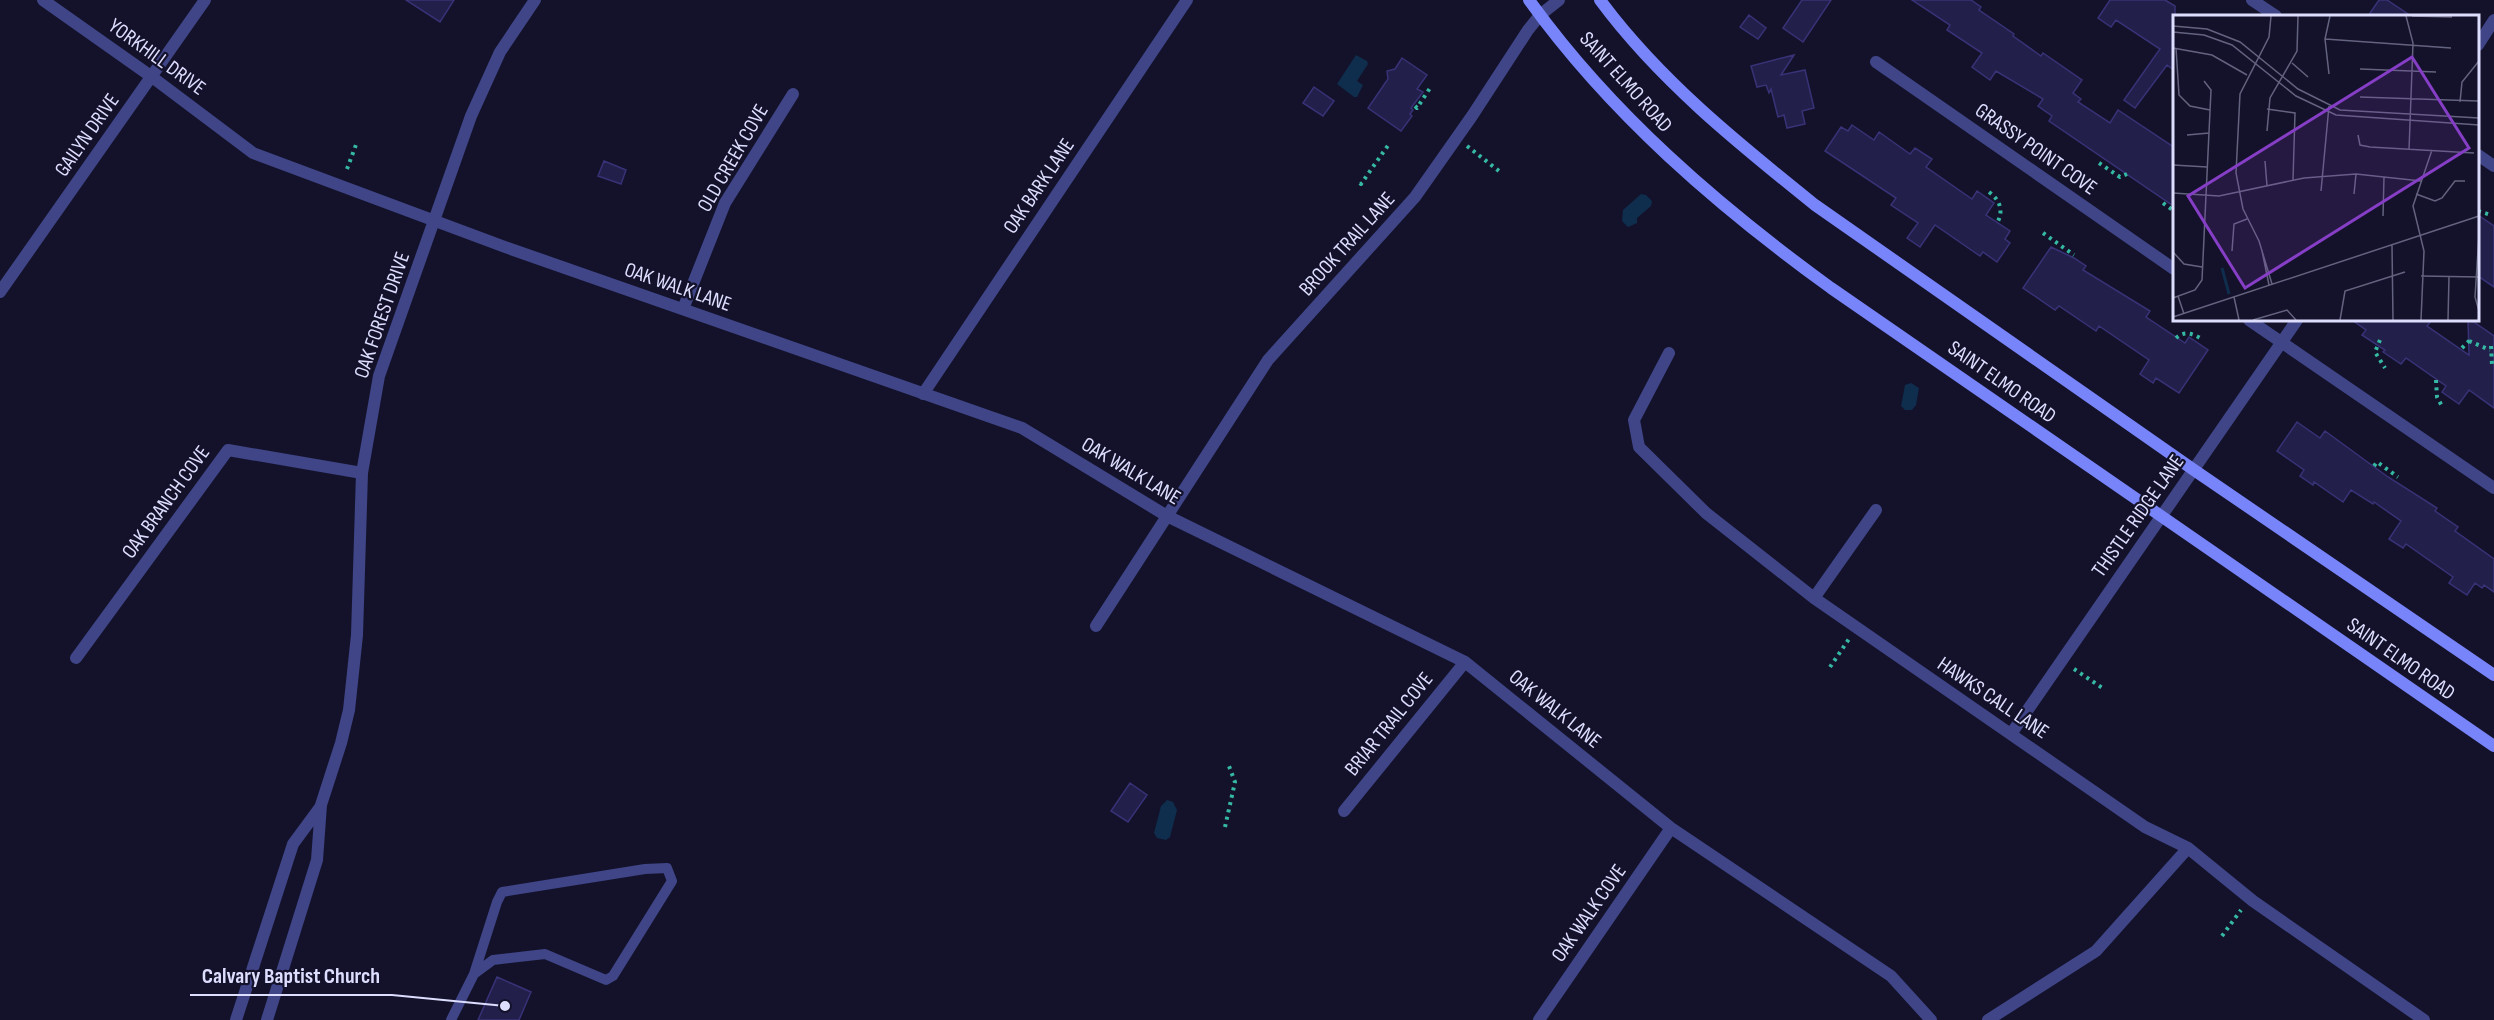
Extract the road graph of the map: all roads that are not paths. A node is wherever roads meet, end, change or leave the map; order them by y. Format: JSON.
{"nodes":[{"id":1,"x":43,"y":0,"type":"edge"},
{"id":2,"x":205,"y":0,"type":"edge"},
{"id":3,"x":535,"y":0,"type":"edge"},
{"id":4,"x":1187,"y":0,"type":"edge"},
{"id":5,"x":1529,"y":0,"type":"edge"},
{"id":6,"x":1559,"y":0,"type":"edge"},
{"id":7,"x":1600,"y":0,"type":"edge"},
{"id":8,"x":2252,"y":0,"type":"edge"},
{"id":9,"x":1540,"y":15,"type":"junction"},
{"id":10,"x":2274,"y":15,"type":"edge"},
{"id":11,"x":2494,"y":20,"type":"edge"},
{"id":12,"x":2479,"y":43,"type":"edge"},
{"id":13,"x":1876,"y":62,"type":"dead end"},
{"id":14,"x":152,"y":77,"type":"junction"},
{"id":15,"x":793,"y":94,"type":"dead end"},
{"id":16,"x":218,"y":126,"type":"joint"},
{"id":17,"x":2479,"y":156,"type":"edge"},
{"id":18,"x":2494,"y":166,"type":"edge"},
{"id":19,"x":435,"y":222,"type":"junction"},
{"id":20,"x":2173,"y":268,"type":"edge"},
{"id":21,"x":0,"y":292,"type":"edge"},
{"id":22,"x":683,"y":309,"type":"junction"},
{"id":23,"x":2250,"y":321,"type":"edge"},
{"id":24,"x":2296,"y":321,"type":"edge"},
{"id":25,"x":2282,"y":342,"type":"junction"},
{"id":26,"x":1670,"y":353,"type":"dead end"},
{"id":27,"x":923,"y":394,"type":"junction"},
{"id":28,"x":2194,"y":470,"type":"junction"},
{"id":29,"x":362,"y":473,"type":"junction"},
{"id":30,"x":2494,"y":488,"type":"edge"},
{"id":31,"x":1876,"y":510,"type":"dead end"},
{"id":32,"x":1167,"y":516,"type":"junction"},
{"id":33,"x":2162,"y":517,"type":"junction"},
{"id":34,"x":1814,"y":598,"type":"junction"},
{"id":35,"x":1096,"y":626,"type":"dead end"},
{"id":36,"x":76,"y":658,"type":"dead end"},
{"id":37,"x":1465,"y":662,"type":"junction"},
{"id":38,"x":2494,"y":675,"type":"edge"},
{"id":39,"x":2012,"y":734,"type":"junction"},
{"id":40,"x":2494,"y":746,"type":"edge"},
{"id":41,"x":321,"y":805,"type":"junction"},
{"id":42,"x":1344,"y":811,"type":"dead end"},
{"id":43,"x":1671,"y":828,"type":"junction"},
{"id":44,"x":2188,"y":848,"type":"junction"},
{"id":45,"x":474,"y":974,"type":"junction"},
{"id":46,"x":236,"y":1020,"type":"edge"},
{"id":47,"x":267,"y":1020,"type":"edge"},
{"id":48,"x":451,"y":1020,"type":"edge"},
{"id":49,"x":1539,"y":1020,"type":"edge"},
{"id":50,"x":1931,"y":1020,"type":"edge"},
{"id":51,"x":1988,"y":1020,"type":"edge"},
{"id":52,"x":2424,"y":1020,"type":"edge"}],
"edges":[{"from":1,"to":14,"type":"street","name":"YORKHILL DRIVE"},
{"from":2,"to":14,"type":"street","name":"GAILYN DRIVE"},
{"from":3,"to":19,"type":"street","name":"OAK FOREST DRIVE"},
{"from":4,"to":27,"type":"street","name":"OAK BARK LANE"},
{"from":5,"to":9,"type":"main road","name":"SAINT ELMO ROAD"},
{"from":6,"to":9,"type":"street","name":"BROOK TRAIL LANE"},
{"from":7,"to":28,"type":"main road","name":"SAINT ELMO ROAD"},
{"from":8,"to":10,"type":"street"},
{"from":9,"to":32,"type":"street","name":"BROOK TRAIL LANE"},
{"from":9,"to":33,"type":"main road","name":"SAINT ELMO ROAD"},
{"from":11,"to":12,"type":"street"},
{"from":13,"to":20,"type":"street","name":"GRASSY POINT COVE"},
{"from":14,"to":16,"type":"street","name":"YORKHILL DRIVE"},
{"from":14,"to":21,"type":"street","name":"GAILYN DRIVE"},
{"from":15,"to":22,"type":"street","name":"OLD CREEK COVE"},
{"from":16,"to":19,"type":"street","name":"OAK WALK LANE"},
{"from":17,"to":18,"type":"street"},
{"from":19,"to":22,"type":"street","name":"OAK WALK LANE"},
{"from":19,"to":29,"type":"street","name":"OAK FOREST DRIVE"},
{"from":22,"to":27,"type":"street","name":"OAK WALK LANE"},
{"from":23,"to":25,"type":"street"},
{"from":24,"to":25,"type":"street","name":"THISTLE RIDGE LANE"},
{"from":25,"to":28,"type":"street","name":"THISTLE RIDGE LANE"},
{"from":25,"to":30,"type":"street"},
{"from":26,"to":34,"type":"street","name":"HAWKS CALL LANE"},
{"from":27,"to":32,"type":"street","name":"OAK WALK LANE"},
{"from":28,"to":33,"type":"street","name":"THISTLE RIDGE LANE"},
{"from":28,"to":38,"type":"main road","name":"SAINT ELMO ROAD"},
{"from":29,"to":36,"type":"street","name":"OAK BRANCH COVE"},
{"from":29,"to":41,"type":"street","name":"OAK FOREST DRIVE"},
{"from":31,"to":34,"type":"street"},
{"from":32,"to":35,"type":"street","name":"BROOK TRAIL LANE"},
{"from":32,"to":37,"type":"street","name":"OAK WALK LANE"},
{"from":33,"to":39,"type":"street","name":"THISTLE RIDGE LANE"},
{"from":33,"to":40,"type":"main road","name":"SAINT ELMO ROAD"},
{"from":34,"to":39,"type":"street","name":"HAWKS CALL LANE"},
{"from":37,"to":42,"type":"street","name":"BRIAR TRAIL COVE"},
{"from":37,"to":43,"type":"street","name":"OAK WALK LANE"},
{"from":39,"to":44,"type":"street","name":"HAWKS CALL LANE"},
{"from":41,"to":46,"type":"street","name":"OAK FOREST DRIVE"},
{"from":41,"to":47,"type":"street","name":"OAK FOREST DRIVE"},
{"from":43,"to":49,"type":"street","name":"OAK WALK COVE"},
{"from":43,"to":50,"type":"street","name":"OAK WALK LANE"},
{"from":44,"to":51,"type":"street"},
{"from":44,"to":52,"type":"street","name":"HAWKS CALL LANE"},
{"from":45,"to":45,"type":"lane"},
{"from":45,"to":48,"type":"lane"}]}
